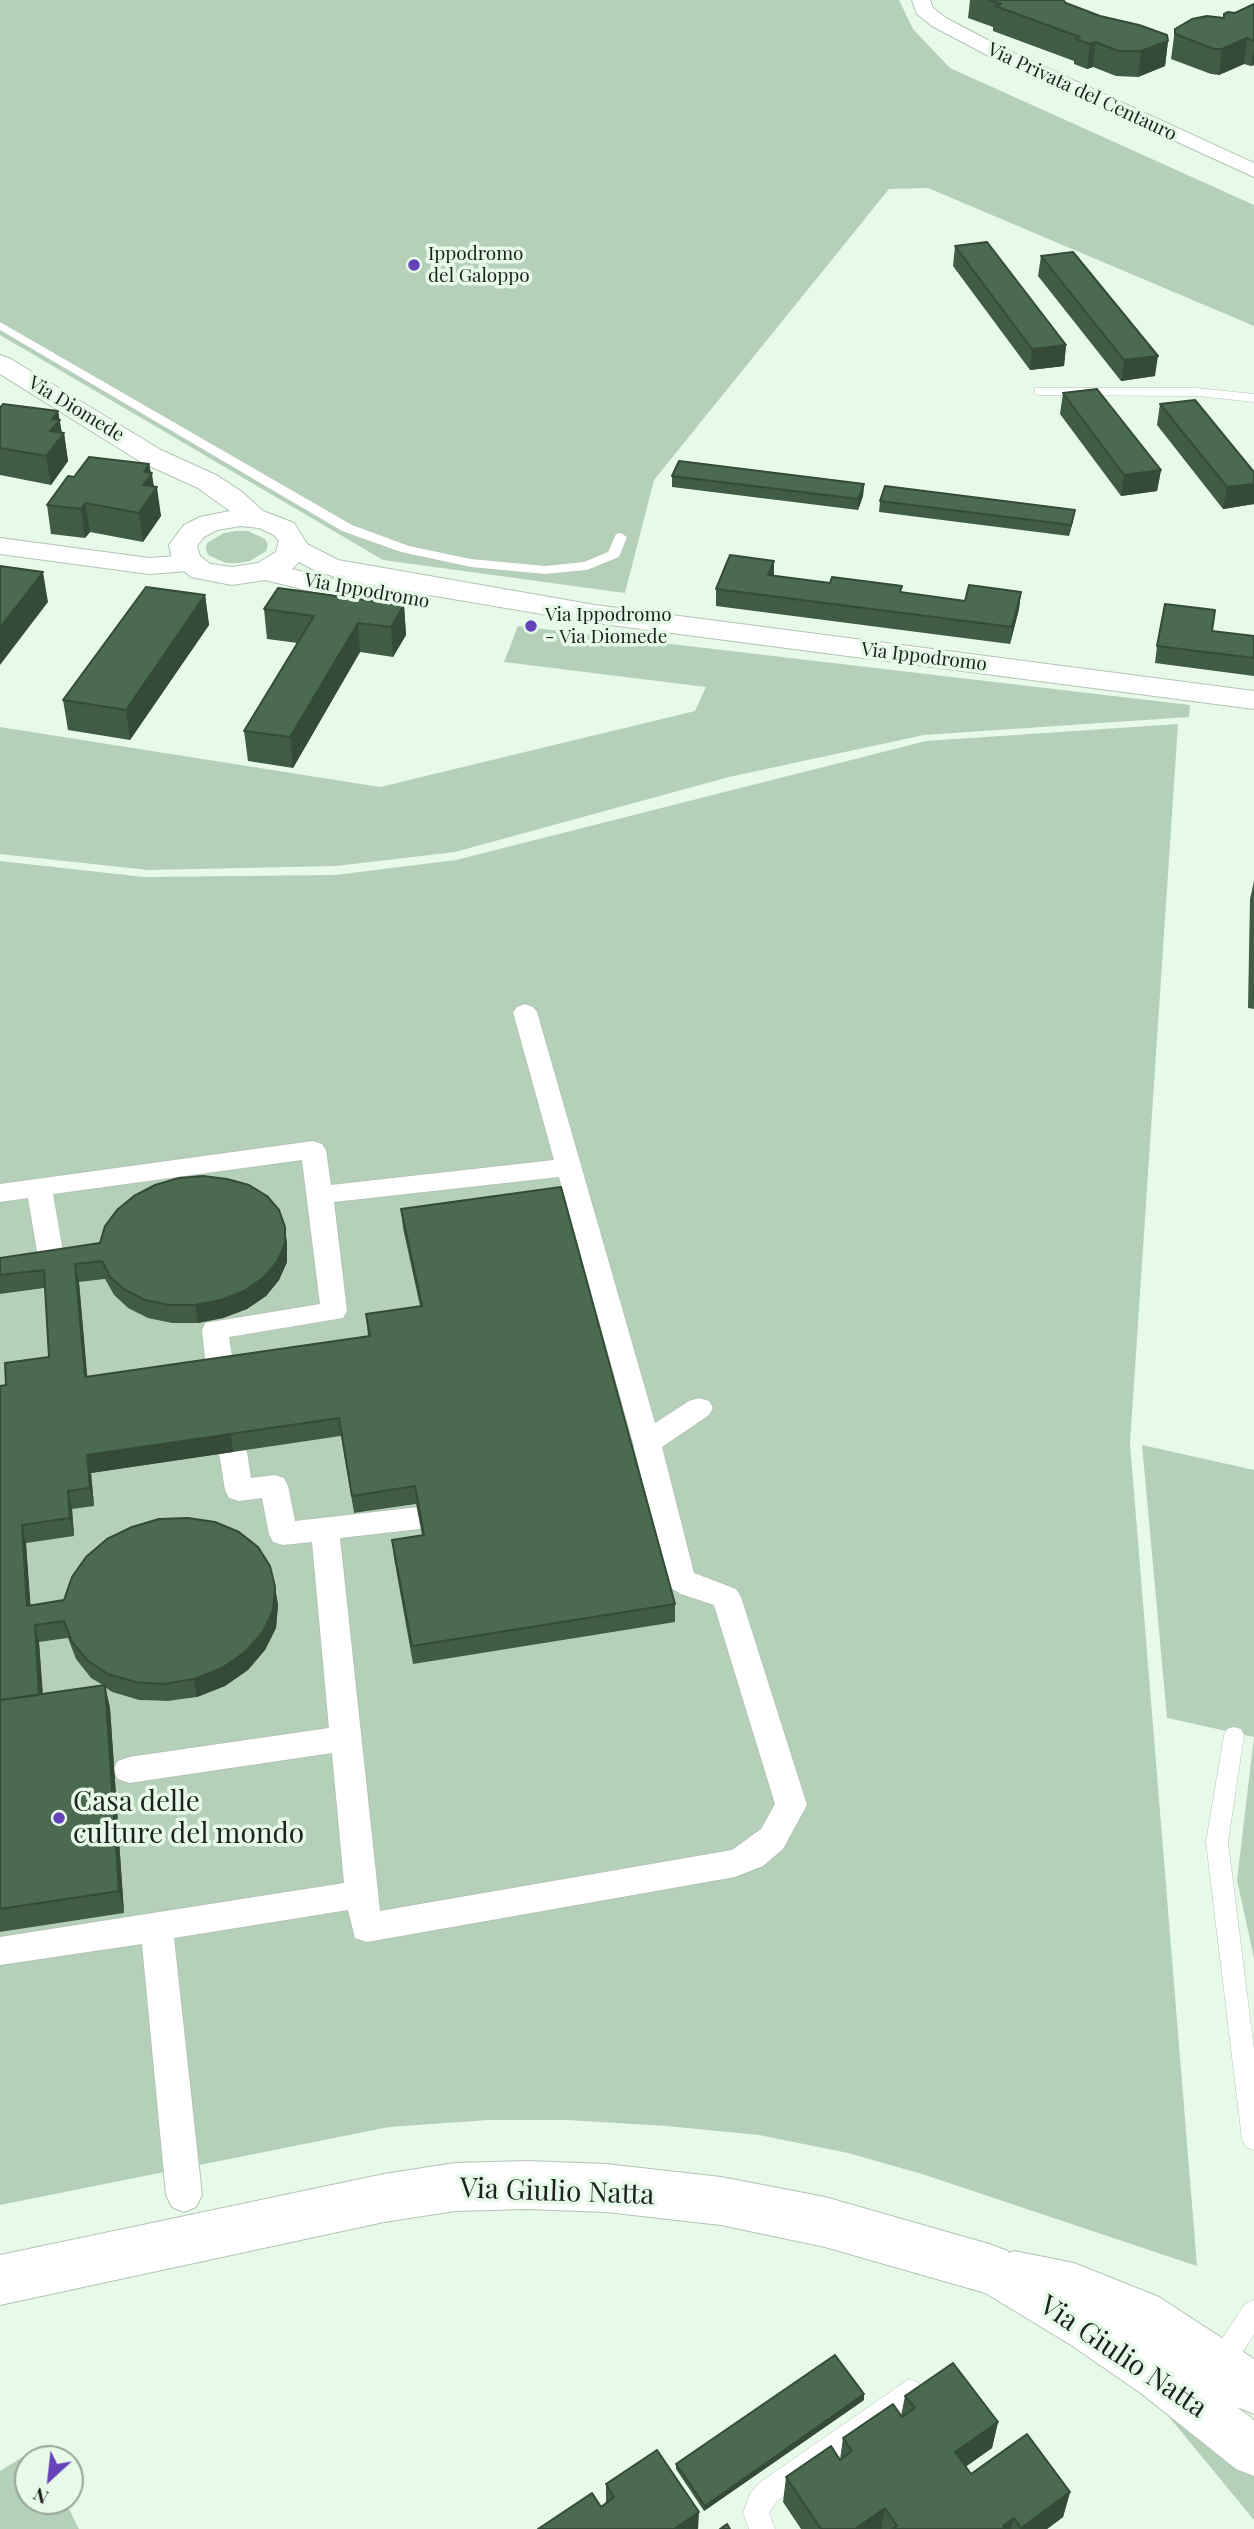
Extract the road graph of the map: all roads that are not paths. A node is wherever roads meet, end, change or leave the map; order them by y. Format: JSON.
{"nodes":[{"id":1,"x":921,"y":0,"type":"edge"},
{"id":2,"x":1251,"y":169,"type":"edge"},
{"id":3,"x":0,"y":325,"type":"edge"},
{"id":4,"x":0,"y":363,"type":"edge"},
{"id":5,"x":1039,"y":391,"type":"dead end"},
{"id":6,"x":1254,"y":398,"type":"edge"},
{"id":7,"x":151,"y":456,"type":"junction"},
{"id":8,"x":254,"y":518,"type":"junction"},
{"id":9,"x":210,"y":523,"type":"junction"},
{"id":10,"x":621,"y":537,"type":"dead end"},
{"id":11,"x":0,"y":546,"type":"edge"},
{"id":12,"x":293,"y":548,"type":"junction"},
{"id":13,"x":189,"y":563,"type":"junction"},
{"id":14,"x":265,"y":571,"type":"junction"},
{"id":15,"x":595,"y":614,"type":"junction"},
{"id":16,"x":1254,"y":699,"type":"edge"},
{"id":17,"x":525,"y":1012,"type":"dead end"},
{"id":18,"x":569,"y":1167,"type":"junction"},
{"id":19,"x":39,"y":1188,"type":"junction"},
{"id":20,"x":0,"y":1193,"type":"edge"},
{"id":21,"x":320,"y":1195,"type":"junction"},
{"id":22,"x":53,"y":1269,"type":"edge"},
{"id":23,"x":221,"y":1376,"type":"edge"},
{"id":24,"x":699,"y":1408,"type":"dead end"},
{"id":25,"x":647,"y":1443,"type":"junction"},
{"id":26,"x":233,"y":1452,"type":"edge"},
{"id":27,"x":419,"y":1518,"type":"edge"},
{"id":28,"x":325,"y":1528,"type":"junction"},
{"id":29,"x":1234,"y":1735,"type":"dead end"},
{"id":30,"x":346,"y":1738,"type":"junction"},
{"id":31,"x":129,"y":1770,"type":"dead end"},
{"id":32,"x":361,"y":1894,"type":"junction"},
{"id":33,"x":157,"y":1927,"type":"junction"},
{"id":34,"x":0,"y":1951,"type":"edge"},
{"id":35,"x":1246,"y":2017,"type":"edge"},
{"id":36,"x":1254,"y":2139,"type":"edge"},
{"id":37,"x":184,"y":2195,"type":"dead end"},
{"id":38,"x":989,"y":2269,"type":"junction"},
{"id":39,"x":0,"y":2280,"type":"edge"},
{"id":40,"x":1254,"y":2312,"type":"edge"},
{"id":41,"x":1237,"y":2377,"type":"edge"},
{"id":42,"x":909,"y":2391,"type":"edge"},
{"id":43,"x":1194,"y":2403,"type":"junction"},
{"id":44,"x":1254,"y":2451,"type":"edge"},
{"id":45,"x":762,"y":2529,"type":"edge"}],
"edges":[{"from":1,"to":2,"type":"street","name":"Via Privata del Centauro"},
{"from":3,"to":10,"type":"lane"},
{"from":4,"to":7,"type":"street","name":"Via Diomede"},
{"from":5,"to":6,"type":"lane"},
{"from":7,"to":8,"type":"street","name":"Via Diomede"},
{"from":7,"to":9,"type":"street","name":"Via Diomede"},
{"from":8,"to":9,"type":"street"},
{"from":8,"to":12,"type":"street"},
{"from":9,"to":13,"type":"street"},
{"from":11,"to":13,"type":"street"},
{"from":12,"to":14,"type":"street"},
{"from":12,"to":15,"type":"street","name":"Via Ippodromo"},
{"from":13,"to":14,"type":"street"},
{"from":14,"to":15,"type":"street","name":"Via Ippodromo"},
{"from":15,"to":16,"type":"street","name":"Via Ippodromo"},
{"from":17,"to":18,"type":"street"},
{"from":18,"to":21,"type":"street"},
{"from":18,"to":25,"type":"street"},
{"from":19,"to":20,"type":"street"},
{"from":19,"to":21,"type":"street"},
{"from":19,"to":22,"type":"street"},
{"from":21,"to":23,"type":"street"},
{"from":24,"to":25,"type":"street"},
{"from":25,"to":32,"type":"street"},
{"from":26,"to":28,"type":"street"},
{"from":27,"to":28,"type":"street"},
{"from":28,"to":30,"type":"street"},
{"from":29,"to":35,"type":"lane"},
{"from":30,"to":31,"type":"street"},
{"from":30,"to":32,"type":"street"},
{"from":32,"to":33,"type":"street"},
{"from":33,"to":34,"type":"street"},
{"from":33,"to":37,"type":"street"},
{"from":35,"to":36,"type":"lane"},
{"from":38,"to":39,"type":"street","name":"Via Giulio Natta"},
{"from":38,"to":41,"type":"street","name":"Via Giulio Natta"},
{"from":38,"to":43,"type":"street","name":"Via Giulio Natta"},
{"from":40,"to":41,"type":"lane"},
{"from":41,"to":43,"type":"lane"},
{"from":42,"to":45,"type":"lane"},
{"from":43,"to":44,"type":"street","name":"Via Giulio Natta"}]}
